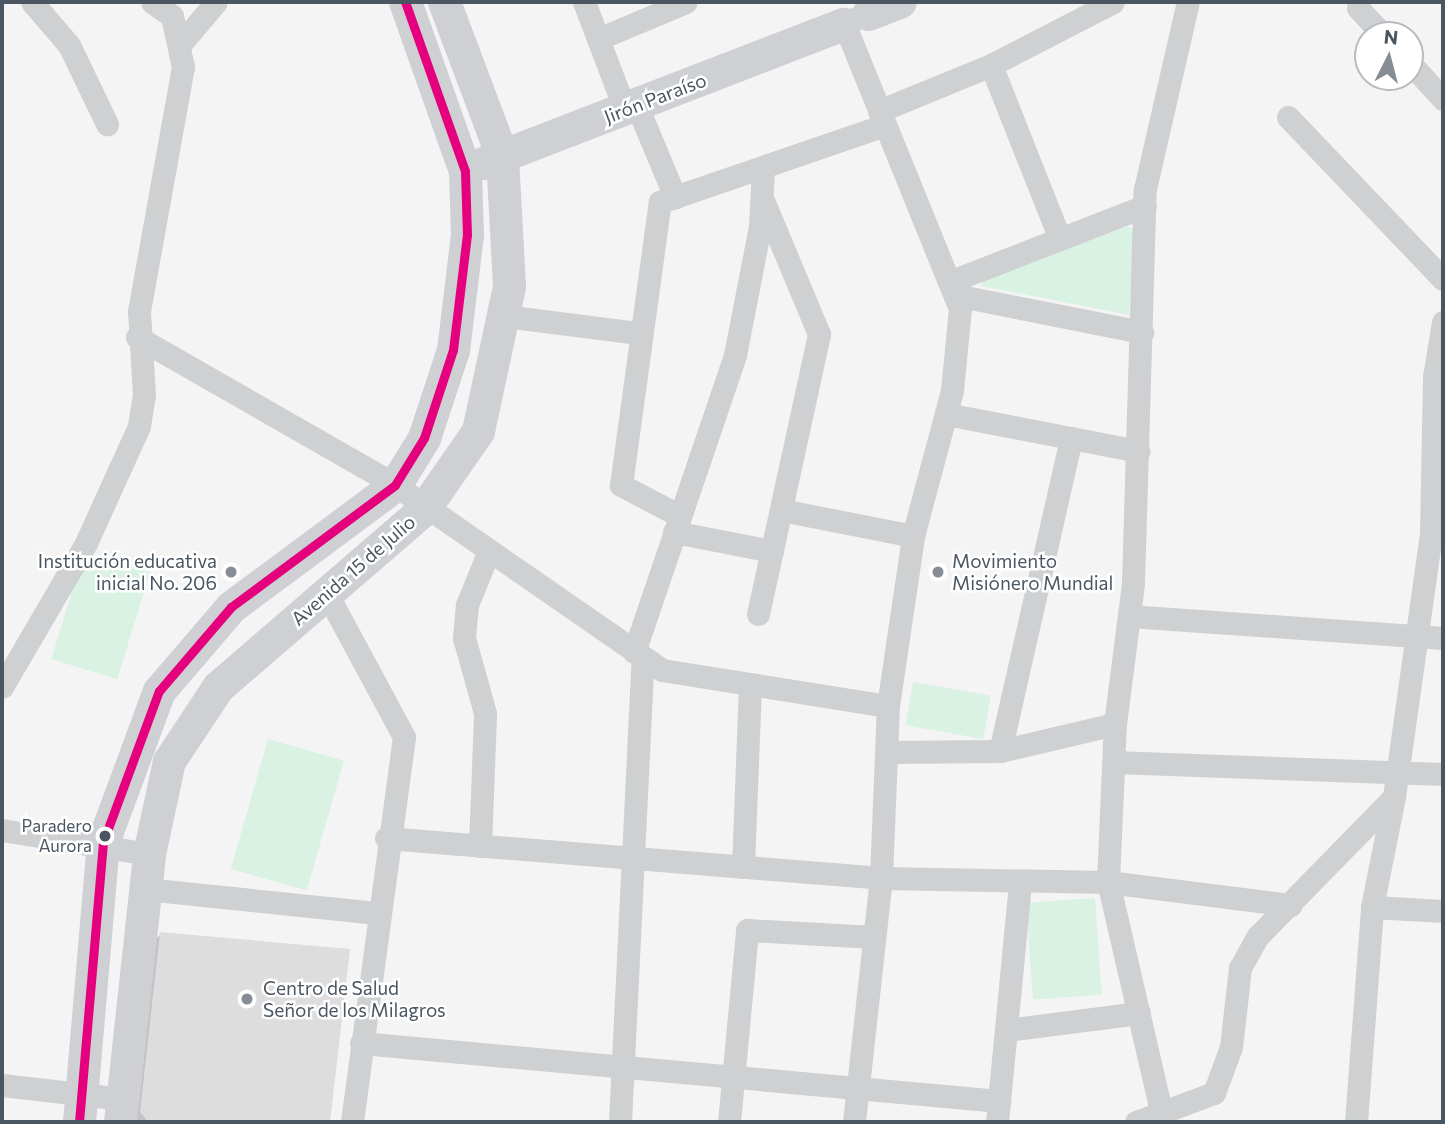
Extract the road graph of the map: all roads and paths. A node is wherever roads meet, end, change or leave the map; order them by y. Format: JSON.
{"nodes":[{"id":1,"x":32,"y":2,"type":"edge"},
{"id":2,"x":152,"y":2,"type":"edge"},
{"id":3,"x":216,"y":2,"type":"edge"},
{"id":4,"x":405,"y":2,"type":"edge"},
{"id":5,"x":444,"y":2,"type":"edge"},
{"id":6,"x":584,"y":2,"type":"edge"},
{"id":7,"x":686,"y":2,"type":"edge"},
{"id":8,"x":900,"y":2,"type":"edge"},
{"id":9,"x":1112,"y":2,"type":"edge"},
{"id":10,"x":1188,"y":2,"type":"edge"},
{"id":11,"x":1358,"y":8,"type":"dead end"},
{"id":12,"x":858,"y":13,"type":"edge"},
{"id":13,"x":1370,"y":21,"type":"edge"},
{"id":14,"x":598,"y":39,"type":"junction"},
{"id":15,"x":182,"y":42,"type":"junction"},
{"id":16,"x":991,"y":65,"type":"junction"},
{"id":17,"x":1424,"y":78,"type":"edge"},
{"id":18,"x":1443,"y":99,"type":"edge"},
{"id":19,"x":631,"y":108,"type":"junction"},
{"id":20,"x":1287,"y":117,"type":"dead end"},
{"id":21,"x":882,"y":118,"type":"junction"},
{"id":22,"x":107,"y":124,"type":"dead end"},
{"id":23,"x":502,"y":156,"type":"junction"},
{"id":24,"x":763,"y":167,"type":"junction"},
{"id":25,"x":465,"y":171,"type":"junction"},
{"id":26,"x":761,"y":196,"type":"junction"},
{"id":27,"x":675,"y":197,"type":"junction"},
{"id":28,"x":1144,"y":206,"type":"junction"},
{"id":29,"x":1060,"y":239,"type":"junction"},
{"id":30,"x":1443,"y":279,"type":"edge"},
{"id":31,"x":952,"y":288,"type":"junction"},
{"id":32,"x":504,"y":316,"type":"junction"},
{"id":33,"x":1443,"y":322,"type":"edge"},
{"id":34,"x":1142,"y":332,"type":"junction"},
{"id":35,"x":639,"y":334,"type":"junction"},
{"id":36,"x":137,"y":337,"type":"junction"},
{"id":37,"x":946,"y":414,"type":"junction"},
{"id":38,"x":1071,"y":438,"type":"junction"},
{"id":39,"x":1138,"y":451,"type":"junction"},
{"id":40,"x":395,"y":485,"type":"junction"},
{"id":41,"x":424,"y":509,"type":"junction"},
{"id":42,"x":781,"y":510,"type":"junction"},
{"id":43,"x":677,"y":524,"type":"junction"},
{"id":44,"x":913,"y":536,"type":"junction"},
{"id":45,"x":772,"y":551,"type":"junction"},
{"id":46,"x":488,"y":553,"type":"junction"},
{"id":47,"x":326,"y":592,"type":"junction"},
{"id":48,"x":758,"y":614,"type":"dead end"},
{"id":49,"x":1129,"y":616,"type":"junction"},
{"id":50,"x":1418,"y":637,"type":"junction"},
{"id":51,"x":1443,"y":638,"type":"edge"},
{"id":52,"x":638,"y":655,"type":"junction"},
{"id":53,"x":750,"y":684,"type":"junction"},
{"id":54,"x":2,"y":685,"type":"edge"},
{"id":55,"x":888,"y":706,"type":"junction"},
{"id":56,"x":1115,"y":724,"type":"junction"},
{"id":57,"x":1000,"y":751,"type":"junction"},
{"id":58,"x":888,"y":752,"type":"junction"},
{"id":59,"x":1114,"y":762,"type":"junction"},
{"id":60,"x":1398,"y":770,"type":"junction"},
{"id":61,"x":1443,"y":774,"type":"edge"},
{"id":62,"x":1394,"y":797,"type":"junction"},
{"id":63,"x":2,"y":830,"type":"edge"},
{"id":64,"x":386,"y":838,"type":"junction"},
{"id":65,"x":103,"y":842,"type":"junction"},
{"id":66,"x":481,"y":846,"type":"junction"},
{"id":67,"x":149,"y":854,"type":"junction"},
{"id":68,"x":637,"y":859,"type":"junction"},
{"id":69,"x":743,"y":867,"type":"junction"},
{"id":70,"x":881,"y":878,"type":"junction"},
{"id":71,"x":1108,"y":882,"type":"junction"},
{"id":72,"x":1020,"y":884,"type":"junction"},
{"id":73,"x":145,"y":889,"type":"junction"},
{"id":74,"x":1291,"y":905,"type":"junction"},
{"id":75,"x":1372,"y":907,"type":"junction"},
{"id":76,"x":1443,"y":911,"type":"edge"},
{"id":77,"x":377,"y":914,"type":"junction"},
{"id":78,"x":874,"y":937,"type":"junction"},
{"id":79,"x":1139,"y":1013,"type":"junction"},
{"id":80,"x":1006,"y":1030,"type":"junction"},
{"id":81,"x":361,"y":1043,"type":"junction"},
{"id":82,"x":622,"y":1069,"type":"junction"},
{"id":83,"x":732,"y":1080,"type":"junction"},
{"id":84,"x":2,"y":1085,"type":"edge"},
{"id":85,"x":856,"y":1093,"type":"junction"},
{"id":86,"x":80,"y":1107,"type":"edge"},
{"id":87,"x":121,"y":1111,"type":"edge"},
{"id":88,"x":1161,"y":1111,"type":"junction"},
{"id":89,"x":998,"y":1112,"type":"edge"},
{"id":90,"x":352,"y":1122,"type":"edge"},
{"id":91,"x":620,"y":1122,"type":"edge"},
{"id":92,"x":729,"y":1122,"type":"edge"},
{"id":93,"x":853,"y":1122,"type":"edge"},
{"id":94,"x":1136,"y":1122,"type":"edge"},
{"id":95,"x":1356,"y":1122,"type":"edge"}],
"edges":[{"from":1,"to":22,"type":"street"},
{"from":2,"to":15,"type":"street"},
{"from":3,"to":15,"type":"street"},
{"from":4,"to":25,"type":"street","name":"Avenida 15 de Julio"},
{"from":5,"to":23,"type":"street","name":"Avenida 15 de Julio"},
{"from":6,"to":14,"type":"street"},
{"from":7,"to":14,"type":"street"},
{"from":8,"to":12,"type":"street","name":"Jirón Paraíso"},
{"from":9,"to":16,"type":"street"},
{"from":10,"to":28,"type":"street"},
{"from":11,"to":13,"type":"street"},
{"from":12,"to":19,"type":"street","name":"Jirón Paraíso"},
{"from":12,"to":21,"type":"street"},
{"from":14,"to":19,"type":"street"},
{"from":15,"to":36,"type":"street"},
{"from":16,"to":21,"type":"street"},
{"from":16,"to":29,"type":"street"},
{"from":17,"to":18,"type":"street"},
{"from":19,"to":23,"type":"street","name":"Jirón Paraíso"},
{"from":19,"to":27,"type":"street"},
{"from":20,"to":30,"type":"street"},
{"from":21,"to":24,"type":"street"},
{"from":21,"to":31,"type":"street"},
{"from":23,"to":25,"type":"street","name":"Jirón Paraíso"},
{"from":23,"to":32,"type":"street","name":"Avenida 15 de Julio"},
{"from":24,"to":26,"type":"street"},
{"from":24,"to":27,"type":"street"},
{"from":25,"to":40,"type":"street","name":"Avenida 15 de Julio"},
{"from":26,"to":42,"type":"street"},
{"from":26,"to":43,"type":"street"},
{"from":27,"to":35,"type":"street"},
{"from":28,"to":29,"type":"street"},
{"from":28,"to":34,"type":"street"},
{"from":29,"to":31,"type":"street"},
{"from":31,"to":34,"type":"street"},
{"from":31,"to":37,"type":"street"},
{"from":32,"to":35,"type":"street"},
{"from":32,"to":41,"type":"street","name":"Avenida 15 de Julio"},
{"from":33,"to":50,"type":"street"},
{"from":34,"to":39,"type":"street"},
{"from":35,"to":43,"type":"street"},
{"from":36,"to":40,"type":"street"},
{"from":36,"to":54,"type":"street"},
{"from":37,"to":38,"type":"street"},
{"from":37,"to":44,"type":"street"},
{"from":38,"to":39,"type":"street"},
{"from":38,"to":57,"type":"street"},
{"from":39,"to":49,"type":"street"},
{"from":40,"to":41,"type":"street"},
{"from":40,"to":65,"type":"street","name":"Avenida 15 de Julio"},
{"from":41,"to":46,"type":"street"},
{"from":41,"to":47,"type":"street","name":"Avenida 15 de Julio"},
{"from":42,"to":44,"type":"street"},
{"from":42,"to":45,"type":"street"},
{"from":43,"to":45,"type":"street"},
{"from":43,"to":52,"type":"street"},
{"from":44,"to":55,"type":"street"},
{"from":45,"to":48,"type":"street"},
{"from":46,"to":52,"type":"street"},
{"from":46,"to":66,"type":"street"},
{"from":47,"to":64,"type":"street"},
{"from":47,"to":67,"type":"street","name":"Avenida 15 de Julio"},
{"from":49,"to":50,"type":"street"},
{"from":49,"to":56,"type":"street"},
{"from":50,"to":51,"type":"street"},
{"from":50,"to":60,"type":"street"},
{"from":52,"to":53,"type":"street"},
{"from":52,"to":68,"type":"street"},
{"from":53,"to":55,"type":"street"},
{"from":53,"to":69,"type":"street"},
{"from":55,"to":58,"type":"street"},
{"from":56,"to":57,"type":"street"},
{"from":56,"to":59,"type":"street"},
{"from":57,"to":58,"type":"street"},
{"from":58,"to":70,"type":"street"},
{"from":59,"to":60,"type":"street"},
{"from":59,"to":71,"type":"street"},
{"from":60,"to":61,"type":"street"},
{"from":60,"to":62,"type":"street"},
{"from":62,"to":74,"type":"street"},
{"from":62,"to":75,"type":"street"},
{"from":63,"to":65,"type":"street"},
{"from":64,"to":66,"type":"street"},
{"from":64,"to":77,"type":"street"},
{"from":65,"to":67,"type":"street"},
{"from":65,"to":86,"type":"street","name":"Avenida 15 de Julio"},
{"from":66,"to":68,"type":"street"},
{"from":67,"to":73,"type":"street","name":"Avenida 15 de Julio"},
{"from":68,"to":69,"type":"street"},
{"from":68,"to":82,"type":"street"},
{"from":69,"to":70,"type":"street"},
{"from":70,"to":72,"type":"street"},
{"from":70,"to":78,"type":"street"},
{"from":71,"to":72,"type":"street"},
{"from":71,"to":74,"type":"street"},
{"from":71,"to":79,"type":"street"},
{"from":72,"to":80,"type":"street"},
{"from":73,"to":77,"type":"street"},
{"from":73,"to":87,"type":"street","name":"Avenida 15 de Julio"},
{"from":74,"to":88,"type":"street"},
{"from":75,"to":76,"type":"street"},
{"from":75,"to":95,"type":"street"},
{"from":77,"to":81,"type":"street"},
{"from":78,"to":83,"type":"street"},
{"from":78,"to":85,"type":"street"},
{"from":79,"to":80,"type":"street"},
{"from":79,"to":88,"type":"street"},
{"from":80,"to":89,"type":"street"},
{"from":81,"to":82,"type":"street"},
{"from":81,"to":90,"type":"street"},
{"from":82,"to":83,"type":"street"},
{"from":82,"to":91,"type":"street"},
{"from":83,"to":85,"type":"street"},
{"from":83,"to":92,"type":"street"},
{"from":84,"to":86,"type":"street"},
{"from":85,"to":89,"type":"street"},
{"from":85,"to":93,"type":"street"},
{"from":86,"to":87,"type":"street"},
{"from":88,"to":94,"type":"street"}]}
